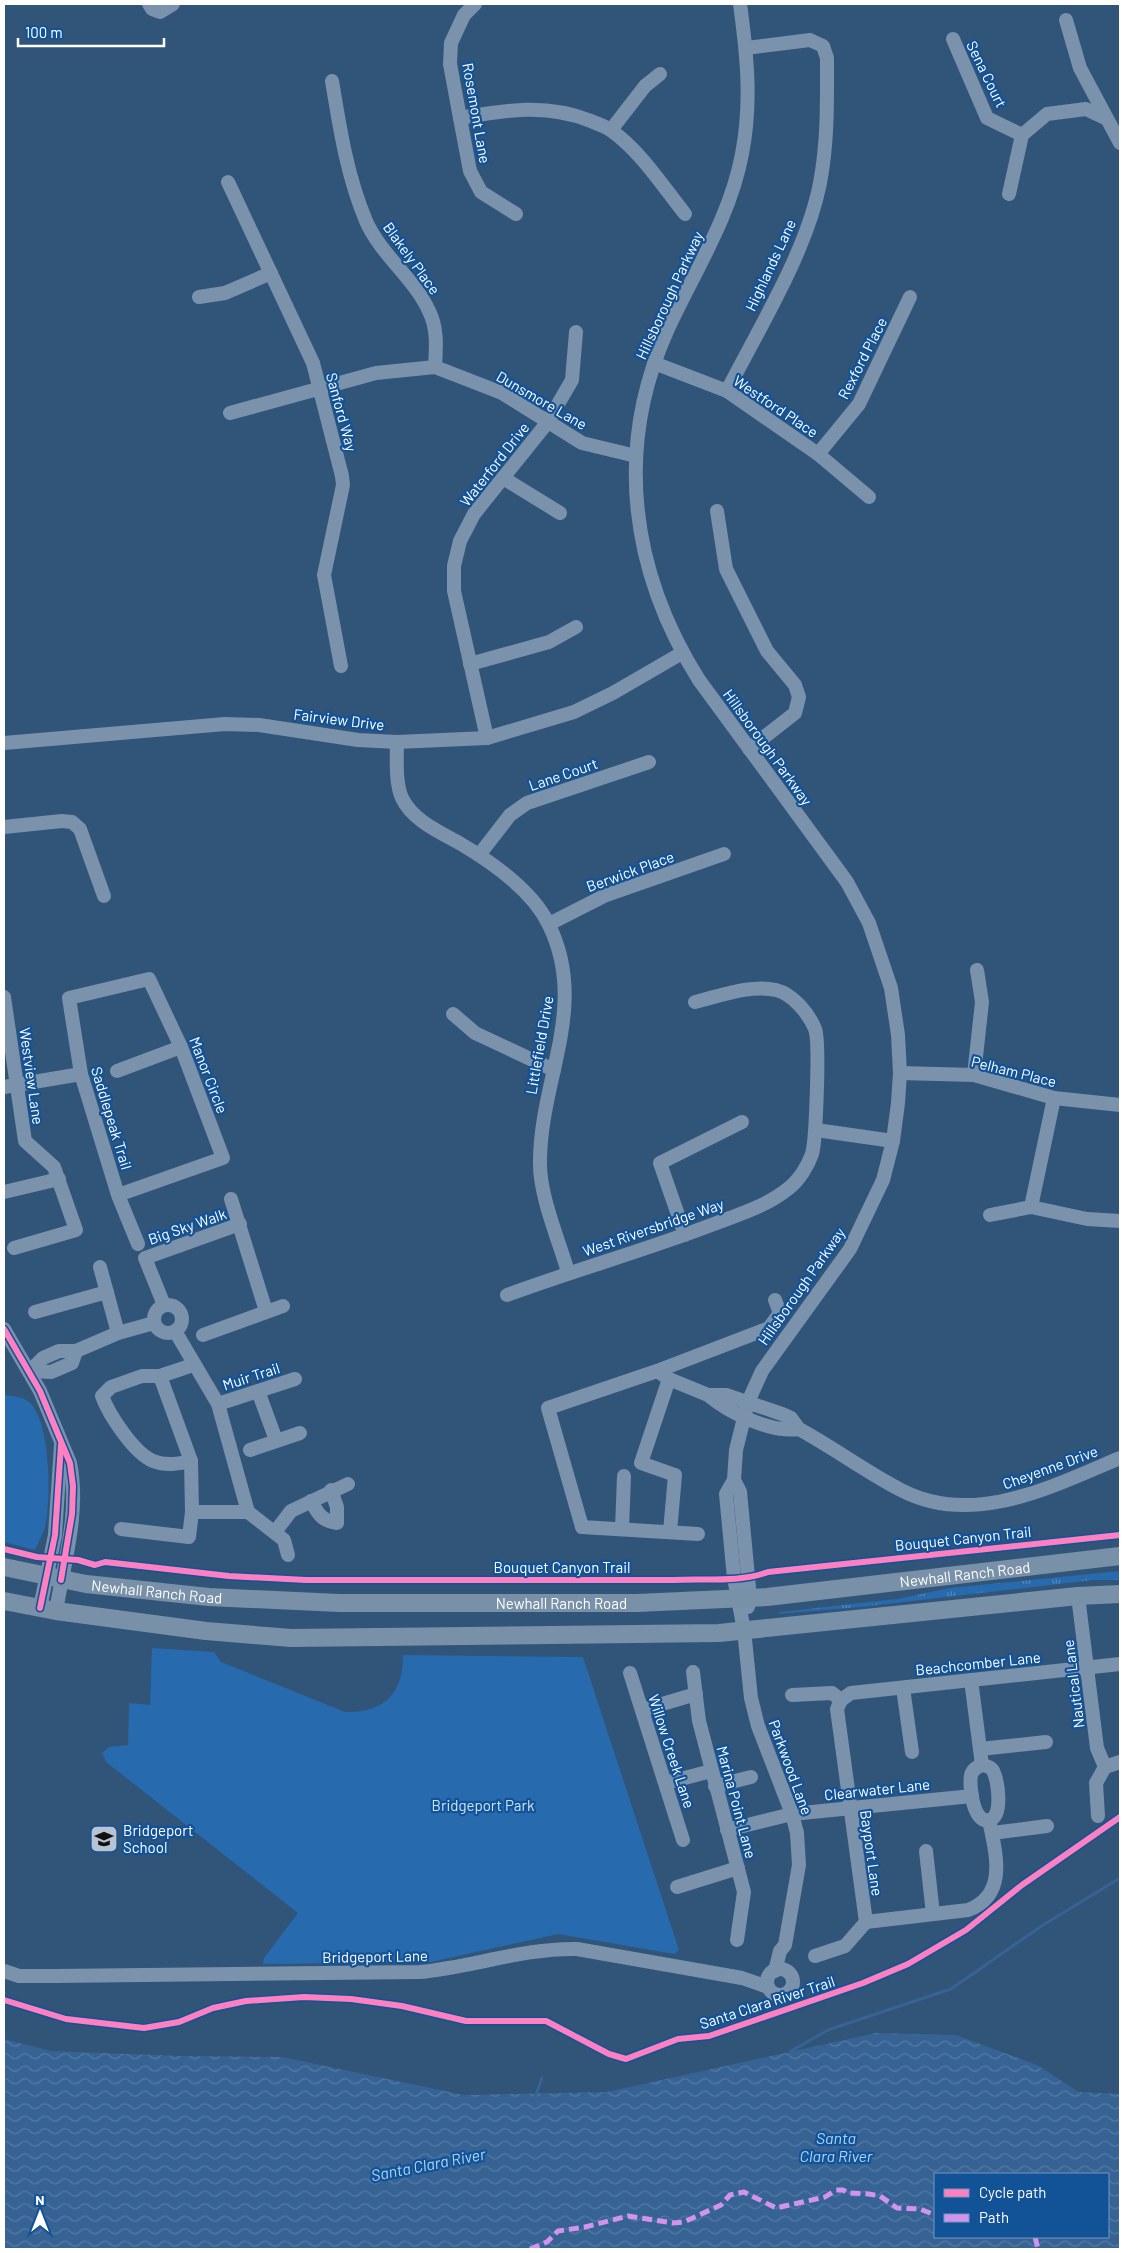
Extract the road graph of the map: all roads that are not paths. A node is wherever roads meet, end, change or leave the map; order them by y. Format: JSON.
{"nodes":[{"id":1,"x":148,"y":4,"type":"edge"},
{"id":2,"x":173,"y":4,"type":"edge"},
{"id":3,"x":475,"y":4,"type":"edge"},
{"id":4,"x":740,"y":4,"type":"edge"},
{"id":5,"x":1066,"y":20,"type":"dead end"},
{"id":6,"x":953,"y":39,"type":"dead end"},
{"id":7,"x":746,"y":48,"type":"junction"},
{"id":8,"x":660,"y":74,"type":"dead end"},
{"id":9,"x":332,"y":81,"type":"dead end"},
{"id":10,"x":460,"y":118,"type":"junction"},
{"id":11,"x":1107,"y":119,"type":"junction"},
{"id":12,"x":611,"y":130,"type":"junction"},
{"id":13,"x":1022,"y":135,"type":"junction"},
{"id":14,"x":1120,"y":143,"type":"edge"},
{"id":15,"x":228,"y":182,"type":"dead end"},
{"id":16,"x":1009,"y":194,"type":"dead end"},
{"id":17,"x":516,"y":214,"type":"dead end"},
{"id":18,"x":685,"y":214,"type":"dead end"},
{"id":19,"x":271,"y":273,"type":"junction"},
{"id":20,"x":199,"y":296,"type":"dead end"},
{"id":21,"x":910,"y":297,"type":"dead end"},
{"id":22,"x":576,"y":332,"type":"dead end"},
{"id":23,"x":654,"y":363,"type":"junction"},
{"id":24,"x":435,"y":367,"type":"junction"},
{"id":25,"x":319,"y":388,"type":"junction"},
{"id":26,"x":727,"y":391,"type":"junction"},
{"id":27,"x":230,"y":413,"type":"dead end"},
{"id":28,"x":547,"y":422,"type":"junction"},
{"id":29,"x":818,"y":454,"type":"junction"},
{"id":30,"x":636,"y":456,"type":"junction"},
{"id":31,"x":503,"y":478,"type":"junction"},
{"id":32,"x":869,"y":497,"type":"dead end"},
{"id":33,"x":717,"y":511,"type":"dead end"},
{"id":34,"x":560,"y":513,"type":"dead end"},
{"id":35,"x":576,"y":627,"type":"dead end"},
{"id":36,"x":682,"y":653,"type":"junction"},
{"id":37,"x":470,"y":664,"type":"junction"},
{"id":38,"x":341,"y":666,"type":"dead end"},
{"id":39,"x":487,"y":738,"type":"junction"},
{"id":40,"x":397,"y":742,"type":"junction"},
{"id":41,"x":4,"y":743,"type":"edge"},
{"id":42,"x":749,"y":749,"type":"junction"},
{"id":43,"x":649,"y":762,"type":"dead end"},
{"id":44,"x":4,"y":827,"type":"edge"},
{"id":45,"x":724,"y":854,"type":"dead end"},
{"id":46,"x":479,"y":855,"type":"junction"},
{"id":47,"x":104,"y":896,"type":"dead end"},
{"id":48,"x":549,"y":924,"type":"junction"},
{"id":49,"x":977,"y":970,"type":"dead end"},
{"id":50,"x":4,"y":997,"type":"edge"},
{"id":51,"x":69,"y":998,"type":"joint"},
{"id":52,"x":695,"y":1002,"type":"dead end"},
{"id":53,"x":453,"y":1014,"type":"dead end"},
{"id":54,"x":181,"y":1047,"type":"junction"},
{"id":55,"x":554,"y":1070,"type":"junction"},
{"id":56,"x":117,"y":1071,"type":"dead end"},
{"id":57,"x":900,"y":1073,"type":"junction"},
{"id":58,"x":81,"y":1074,"type":"junction"},
{"id":59,"x":974,"y":1074,"type":"junction"},
{"id":60,"x":18,"y":1086,"type":"junction"},
{"id":61,"x":4,"y":1087,"type":"edge"},
{"id":62,"x":1054,"y":1098,"type":"junction"},
{"id":63,"x":1120,"y":1105,"type":"edge"},
{"id":64,"x":742,"y":1122,"type":"dead end"},
{"id":65,"x":816,"y":1130,"type":"junction"},
{"id":66,"x":893,"y":1141,"type":"junction"},
{"id":67,"x":58,"y":1179,"type":"junction"},
{"id":68,"x":4,"y":1192,"type":"edge"},
{"id":69,"x":118,"y":1195,"type":"junction"},
{"id":70,"x":231,"y":1199,"type":"dead end"},
{"id":71,"x":1031,"y":1207,"type":"junction"},
{"id":72,"x":990,"y":1215,"type":"dead end"},
{"id":73,"x":1120,"y":1221,"type":"edge"},
{"id":74,"x":240,"y":1224,"type":"junction"},
{"id":75,"x":685,"y":1235,"type":"junction"},
{"id":76,"x":138,"y":1244,"type":"dead end"},
{"id":77,"x":14,"y":1248,"type":"dead end"},
{"id":78,"x":100,"y":1267,"type":"dead end"},
{"id":79,"x":568,"y":1272,"type":"junction"},
{"id":80,"x":107,"y":1292,"type":"junction"},
{"id":81,"x":507,"y":1296,"type":"dead end"},
{"id":82,"x":775,"y":1300,"type":"dead end"},
{"id":83,"x":164,"y":1306,"type":"junction"},
{"id":84,"x":283,"y":1306,"type":"dead end"},
{"id":85,"x":36,"y":1312,"type":"dead end"},
{"id":86,"x":266,"y":1312,"type":"junction"},
{"id":87,"x":154,"y":1323,"type":"junction"},
{"id":88,"x":4,"y":1330,"type":"edge"},
{"id":89,"x":175,"y":1331,"type":"junction"},
{"id":90,"x":118,"y":1333,"type":"junction"},
{"id":91,"x":203,"y":1335,"type":"dead end"},
{"id":92,"x":193,"y":1365,"type":"junction"},
{"id":93,"x":30,"y":1371,"type":"junction"},
{"id":94,"x":657,"y":1371,"type":"junction"},
{"id":95,"x":160,"y":1376,"type":"junction"},
{"id":96,"x":295,"y":1380,"type":"dead end"},
{"id":97,"x":669,"y":1380,"type":"junction"},
{"id":98,"x":258,"y":1391,"type":"junction"},
{"id":99,"x":708,"y":1395,"type":"junction"},
{"id":100,"x":748,"y":1402,"type":"junction"},
{"id":101,"x":218,"y":1404,"type":"junction"},
{"id":102,"x":744,"y":1416,"type":"junction"},
{"id":103,"x":799,"y":1429,"type":"junction"},
{"id":104,"x":300,"y":1433,"type":"dead end"},
{"id":105,"x":276,"y":1440,"type":"junction"},
{"id":106,"x":250,"y":1450,"type":"dead end"},
{"id":107,"x":1120,"y":1458,"type":"edge"},
{"id":108,"x":192,"y":1461,"type":"junction"},
{"id":109,"x":624,"y":1476,"type":"dead end"},
{"id":110,"x":348,"y":1484,"type":"dead end"},
{"id":111,"x":331,"y":1490,"type":"junction"},
{"id":112,"x":311,"y":1502,"type":"junction"},
{"id":113,"x":192,"y":1512,"type":"junction"},
{"id":114,"x":248,"y":1512,"type":"junction"},
{"id":115,"x":121,"y":1529,"type":"dead end"},
{"id":116,"x":622,"y":1529,"type":"junction"},
{"id":117,"x":275,"y":1532,"type":"junction"},
{"id":118,"x":670,"y":1532,"type":"junction"},
{"id":119,"x":698,"y":1534,"type":"dead end"},
{"id":120,"x":288,"y":1555,"type":"dead end"},
{"id":121,"x":1120,"y":1556,"type":"edge"},
{"id":122,"x":4,"y":1567,"type":"edge"},
{"id":123,"x":54,"y":1578,"type":"junction"},
{"id":124,"x":1120,"y":1594,"type":"edge"},
{"id":125,"x":1078,"y":1596,"type":"junction"},
{"id":126,"x":743,"y":1599,"type":"junction"},
{"id":127,"x":4,"y":1601,"type":"edge"},
{"id":128,"x":48,"y":1609,"type":"junction"},
{"id":129,"x":744,"y":1630,"type":"junction"},
{"id":130,"x":1120,"y":1664,"type":"edge"},
{"id":131,"x":1087,"y":1668,"type":"junction"},
{"id":132,"x":693,"y":1672,"type":"dead end"},
{"id":133,"x":630,"y":1673,"type":"dead end"},
{"id":134,"x":971,"y":1680,"type":"junction"},
{"id":135,"x":903,"y":1688,"type":"junction"},
{"id":136,"x":696,"y":1694,"type":"junction"},
{"id":137,"x":792,"y":1695,"type":"dead end"},
{"id":138,"x":841,"y":1700,"type":"junction"},
{"id":139,"x":642,"y":1710,"type":"junction"},
{"id":140,"x":1046,"y":1742,"type":"dead end"},
{"id":141,"x":980,"y":1749,"type":"junction"},
{"id":142,"x":912,"y":1752,"type":"dead end"},
{"id":143,"x":1120,"y":1762,"type":"edge"},
{"id":144,"x":982,"y":1764,"type":"junction"},
{"id":145,"x":1105,"y":1767,"type":"junction"},
{"id":146,"x":711,"y":1770,"type":"junction"},
{"id":147,"x":751,"y":1777,"type":"dead end"},
{"id":148,"x":666,"y":1783,"type":"junction"},
{"id":149,"x":715,"y":1786,"type":"junction"},
{"id":150,"x":972,"y":1796,"type":"junction"},
{"id":151,"x":849,"y":1808,"type":"junction"},
{"id":152,"x":792,"y":1814,"type":"junction"},
{"id":153,"x":1098,"y":1816,"type":"dead end"},
{"id":154,"x":991,"y":1826,"type":"junction"},
{"id":155,"x":1047,"y":1826,"type":"dead end"},
{"id":156,"x":727,"y":1830,"type":"junction"},
{"id":157,"x":683,"y":1840,"type":"dead end"},
{"id":158,"x":926,"y":1852,"type":"dead end"},
{"id":159,"x":738,"y":1868,"type":"junction"},
{"id":160,"x":677,"y":1887,"type":"dead end"},
{"id":161,"x":933,"y":1914,"type":"junction"},
{"id":162,"x":866,"y":1922,"type":"junction"},
{"id":163,"x":737,"y":1940,"type":"dead end"},
{"id":164,"x":815,"y":1956,"type":"dead end"},
{"id":165,"x":4,"y":1971,"type":"edge"},
{"id":166,"x":775,"y":1976,"type":"joint"}],
"edges":[{"from":1,"to":2,"type":"street"},
{"from":3,"to":10,"type":"street","name":"Rosemont Lane"},
{"from":4,"to":7,"type":"street","name":"Hillsborough Parkway"},
{"from":5,"to":11,"type":"street"},
{"from":6,"to":13,"type":"street","name":"Sena Court"},
{"from":7,"to":23,"type":"street","name":"Hillsborough Parkway"},
{"from":7,"to":26,"type":"street","name":"Highlands Lane"},
{"from":8,"to":12,"type":"street"},
{"from":9,"to":24,"type":"street","name":"Blakely Place"},
{"from":10,"to":12,"type":"street"},
{"from":10,"to":17,"type":"street","name":"Rosemont Lane"},
{"from":11,"to":13,"type":"street"},
{"from":11,"to":14,"type":"street"},
{"from":12,"to":18,"type":"street"},
{"from":13,"to":16,"type":"street"},
{"from":15,"to":19,"type":"street","name":"Sanford Way"},
{"from":19,"to":20,"type":"street"},
{"from":19,"to":25,"type":"street","name":"Sanford Way"},
{"from":21,"to":29,"type":"street","name":"Rexford Place"},
{"from":22,"to":28,"type":"street","name":"Waterford Drive"},
{"from":23,"to":26,"type":"street","name":"Westford Place"},
{"from":23,"to":30,"type":"street","name":"Hillsborough Parkway"},
{"from":24,"to":25,"type":"street","name":"Dunsmore Lane"},
{"from":24,"to":28,"type":"street","name":"Dunsmore Lane"},
{"from":25,"to":27,"type":"street","name":"Dunsmore Lane"},
{"from":25,"to":38,"type":"street","name":"Sanford Way"},
{"from":26,"to":29,"type":"street","name":"Westford Place"},
{"from":28,"to":30,"type":"street","name":"Dunsmore Lane"},
{"from":28,"to":31,"type":"street","name":"Waterford Drive"},
{"from":29,"to":32,"type":"street","name":"Westford Place"},
{"from":30,"to":36,"type":"street","name":"Hillsborough Parkway"},
{"from":31,"to":34,"type":"street"},
{"from":31,"to":37,"type":"street","name":"Waterford Drive"},
{"from":33,"to":42,"type":"street"},
{"from":35,"to":37,"type":"street"},
{"from":36,"to":39,"type":"street","name":"Fairview Drive"},
{"from":36,"to":42,"type":"street","name":"Hillsborough Parkway"},
{"from":37,"to":39,"type":"street","name":"Waterford Drive"},
{"from":39,"to":40,"type":"street","name":"Fairview Drive"},
{"from":40,"to":41,"type":"street","name":"Fairview Drive"},
{"from":40,"to":46,"type":"street","name":"Littlefield Drive"},
{"from":42,"to":57,"type":"street","name":"Hillsborough Parkway"},
{"from":43,"to":46,"type":"street","name":"Lane Court"},
{"from":44,"to":47,"type":"street"},
{"from":45,"to":48,"type":"street","name":"Berwick Place"},
{"from":46,"to":48,"type":"street","name":"Littlefield Drive"},
{"from":48,"to":55,"type":"street","name":"Littlefield Drive"},
{"from":49,"to":59,"type":"street"},
{"from":50,"to":60,"type":"street","name":"Westview Lane"},
{"from":51,"to":54,"type":"street","name":"Manor Circle"},
{"from":51,"to":58,"type":"street","name":"Saddlepeak Trail"},
{"from":52,"to":65,"type":"street","name":"West Riversbridge Way"},
{"from":53,"to":55,"type":"street"},
{"from":54,"to":56,"type":"street"},
{"from":54,"to":69,"type":"street","name":"Manor Circle"},
{"from":55,"to":79,"type":"street","name":"Littlefield Drive"},
{"from":57,"to":59,"type":"street","name":"Pelham Place"},
{"from":57,"to":66,"type":"street","name":"Hillsborough Parkway"},
{"from":58,"to":60,"type":"street"},
{"from":58,"to":69,"type":"street","name":"Saddlepeak Trail"},
{"from":59,"to":62,"type":"street","name":"Pelham Place"},
{"from":60,"to":61,"type":"street"},
{"from":60,"to":67,"type":"street","name":"Westview Lane"},
{"from":62,"to":63,"type":"street","name":"Pelham Place"},
{"from":62,"to":71,"type":"street"},
{"from":64,"to":75,"type":"street"},
{"from":65,"to":66,"type":"street"},
{"from":65,"to":75,"type":"street","name":"West Riversbridge Way"},
{"from":66,"to":100,"type":"street","name":"Hillsborough Parkway"},
{"from":67,"to":68,"type":"street"},
{"from":67,"to":77,"type":"street","name":"Westview Lane"},
{"from":69,"to":76,"type":"street","name":"Saddlepeak Trail"},
{"from":70,"to":74,"type":"street","name":"Big Sky Walk"},
{"from":71,"to":72,"type":"street"},
{"from":71,"to":73,"type":"street"},
{"from":74,"to":83,"type":"street","name":"Big Sky Walk"},
{"from":74,"to":86,"type":"street","name":"Big Sky Walk"},
{"from":75,"to":79,"type":"street","name":"West Riversbridge Way"},
{"from":78,"to":80,"type":"street"},
{"from":79,"to":81,"type":"street","name":"West Riversbridge Way"},
{"from":80,"to":85,"type":"street"},
{"from":80,"to":90,"type":"street"},
{"from":82,"to":94,"type":"street"},
{"from":83,"to":87,"type":"street"},
{"from":83,"to":89,"type":"street"},
{"from":84,"to":86,"type":"street"},
{"from":86,"to":91,"type":"street"},
{"from":87,"to":89,"type":"street"},
{"from":87,"to":90,"type":"street"},
{"from":88,"to":93,"type":"street"},
{"from":89,"to":92,"type":"street"},
{"from":90,"to":93,"type":"street"},
{"from":92,"to":95,"type":"street"},
{"from":92,"to":101,"type":"street"},
{"from":93,"to":123,"type":"street"},
{"from":94,"to":97,"type":"street"},
{"from":94,"to":116,"type":"street"},
{"from":95,"to":108,"type":"street"},
{"from":95,"to":108,"type":"street"},
{"from":96,"to":98,"type":"street","name":"Muir Trail"},
{"from":97,"to":99,"type":"street"},
{"from":97,"to":118,"type":"street"},
{"from":98,"to":101,"type":"street","name":"Muir Trail"},
{"from":98,"to":105,"type":"street"},
{"from":99,"to":100,"type":"street","name":"Cheyenne Drive"},
{"from":99,"to":102,"type":"street","name":"Cheyenne Drive"},
{"from":100,"to":102,"type":"street","name":"Hillsborough Parkway"},
{"from":100,"to":103,"type":"street","name":"Cheyenne Drive"},
{"from":101,"to":114,"type":"street"},
{"from":102,"to":103,"type":"street","name":"Cheyenne Drive"},
{"from":102,"to":126,"type":"street","name":"Hillsborough Parkway"},
{"from":103,"to":107,"type":"street","name":"Cheyenne Drive"},
{"from":104,"to":105,"type":"street"},
{"from":105,"to":106,"type":"street"},
{"from":108,"to":113,"type":"street"},
{"from":109,"to":116,"type":"street"},
{"from":110,"to":111,"type":"street"},
{"from":111,"to":112,"type":"street"},
{"from":111,"to":112,"type":"street"},
{"from":112,"to":117,"type":"street"},
{"from":113,"to":114,"type":"street"},
{"from":113,"to":115,"type":"street"},
{"from":114,"to":117,"type":"street"},
{"from":116,"to":118,"type":"street"},
{"from":117,"to":120,"type":"street"},
{"from":118,"to":119,"type":"street"},
{"from":121,"to":126,"type":"main road","name":"Newhall Ranch Road"},
{"from":122,"to":123,"type":"main road","name":"Newhall Ranch Road"},
{"from":123,"to":126,"type":"main road","name":"Newhall Ranch Road"},
{"from":123,"to":128,"type":"street"},
{"from":124,"to":125,"type":"main road","name":"Newhall Ranch Road"},
{"from":125,"to":129,"type":"main road","name":"Newhall Ranch Road"},
{"from":125,"to":131,"type":"street","name":"Nautical Lane"},
{"from":126,"to":129,"type":"street","name":"Parkwood Lane"},
{"from":127,"to":128,"type":"main road","name":"Newhall Ranch Road"},
{"from":128,"to":129,"type":"main road","name":"Newhall Ranch Road"},
{"from":129,"to":152,"type":"street","name":"Parkwood Lane"},
{"from":130,"to":131,"type":"street","name":"Beachcomber Lane"},
{"from":131,"to":134,"type":"street","name":"Beachcomber Lane"},
{"from":131,"to":145,"type":"street","name":"Nautical Lane"},
{"from":132,"to":136,"type":"street","name":"Marina Point Lane"},
{"from":133,"to":139,"type":"street","name":"Willow Creek Lane"},
{"from":134,"to":135,"type":"street","name":"Beachcomber Lane"},
{"from":134,"to":141,"type":"street"},
{"from":135,"to":138,"type":"street","name":"Beachcomber Lane"},
{"from":135,"to":142,"type":"street"},
{"from":136,"to":139,"type":"street"},
{"from":136,"to":146,"type":"street","name":"Marina Point Lane"},
{"from":137,"to":138,"type":"street"},
{"from":138,"to":151,"type":"street","name":"Bayport Lane"},
{"from":139,"to":148,"type":"street","name":"Willow Creek Lane"},
{"from":140,"to":141,"type":"street"},
{"from":141,"to":144,"type":"street"},
{"from":143,"to":145,"type":"street"},
{"from":144,"to":150,"type":"street"},
{"from":144,"to":154,"type":"street"},
{"from":145,"to":153,"type":"street"},
{"from":146,"to":148,"type":"street"},
{"from":146,"to":149,"type":"street","name":"Marina Point Lane"},
{"from":147,"to":149,"type":"street"},
{"from":148,"to":157,"type":"street","name":"Willow Creek Lane"},
{"from":149,"to":156,"type":"street","name":"Marina Point Lane"},
{"from":150,"to":151,"type":"street","name":"Clearwater Lane"},
{"from":150,"to":154,"type":"street"},
{"from":151,"to":152,"type":"street","name":"Clearwater Lane"},
{"from":151,"to":162,"type":"street","name":"Bayport Lane"},
{"from":152,"to":156,"type":"street","name":"Clearwater Lane"},
{"from":152,"to":166,"type":"street","name":"Parkwood Lane"},
{"from":154,"to":155,"type":"street"},
{"from":154,"to":161,"type":"street"},
{"from":156,"to":159,"type":"street","name":"Marina Point Lane"},
{"from":158,"to":161,"type":"street"},
{"from":159,"to":160,"type":"street"},
{"from":159,"to":163,"type":"street","name":"Marina Point Lane"},
{"from":161,"to":162,"type":"street"},
{"from":162,"to":164,"type":"street"},
{"from":165,"to":166,"type":"street","name":"Bridgeport Lane"}]}
